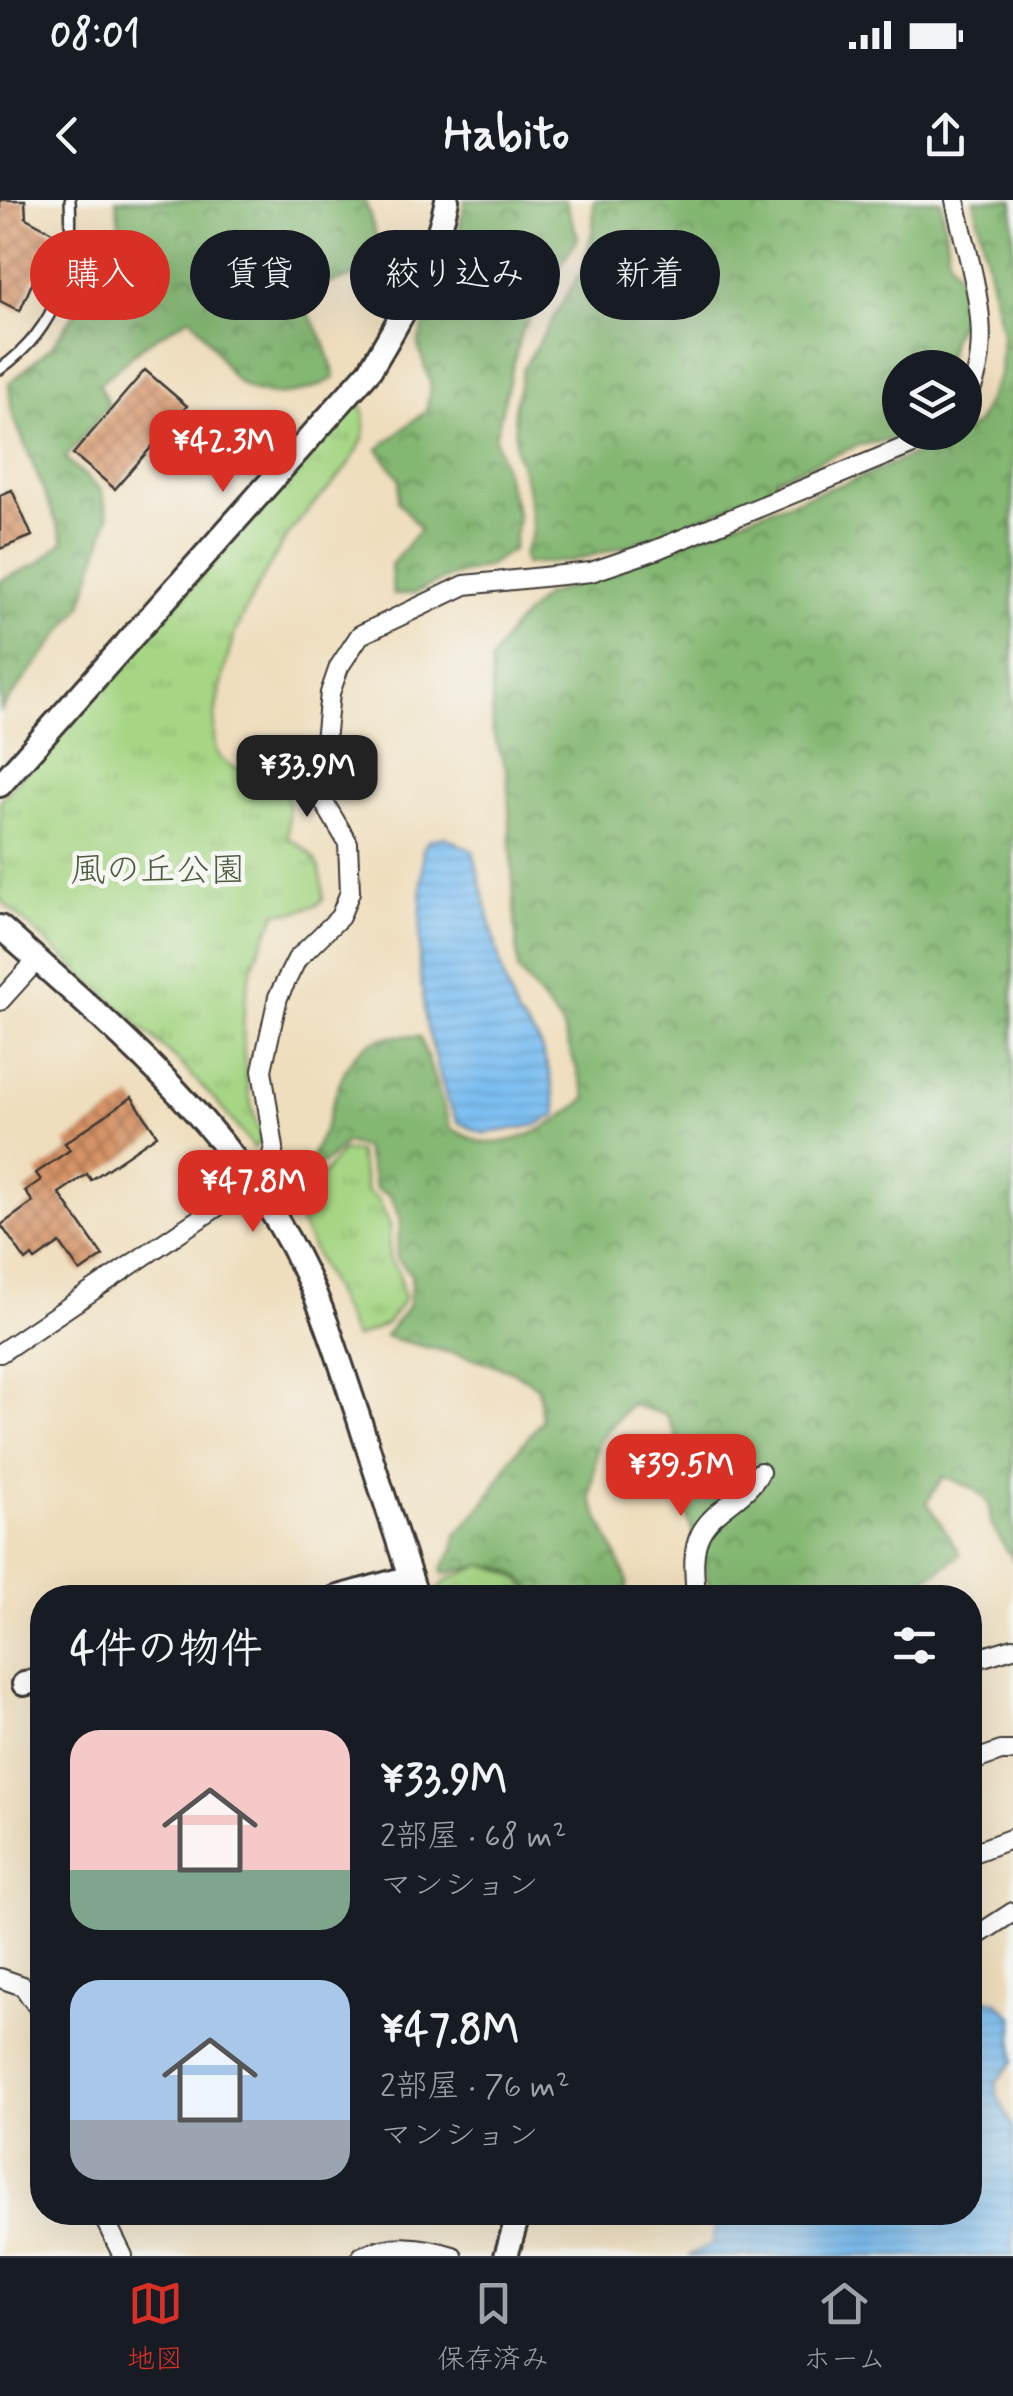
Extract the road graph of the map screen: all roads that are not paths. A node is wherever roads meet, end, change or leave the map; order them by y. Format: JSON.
{"nodes":[{"id":1,"x":70,"y":200,"type":"edge"},
{"id":2,"x":447,"y":200,"type":"edge"},
{"id":3,"x":955,"y":200,"type":"edge"},
{"id":4,"x":981,"y":350,"type":"edge"},
{"id":5,"x":0,"y":369,"type":"edge"},
{"id":6,"x":897,"y":450,"type":"edge"},
{"id":7,"x":0,"y":785,"type":"edge"},
{"id":8,"x":0,"y":927,"type":"edge"},
{"id":9,"x":36,"y":960,"type":"junction"},
{"id":10,"x":0,"y":1001,"type":"edge"},
{"id":11,"x":251,"y":1184,"type":"junction"},
{"id":12,"x":0,"y":1353,"type":"edge"},
{"id":13,"x":760,"y":1472,"type":"dead end"},
{"id":14,"x":412,"y":1585,"type":"edge"},
{"id":15,"x":695,"y":1585,"type":"edge"},
{"id":16,"x":1013,"y":1648,"type":"edge"},
{"id":17,"x":982,"y":1658,"type":"edge"},
{"id":18,"x":1013,"y":1751,"type":"edge"},
{"id":19,"x":982,"y":1758,"type":"edge"},
{"id":20,"x":1013,"y":1838,"type":"edge"},
{"id":21,"x":982,"y":1850,"type":"edge"},
{"id":22,"x":1013,"y":1912,"type":"edge"},
{"id":23,"x":982,"y":1932,"type":"edge"},
{"id":24,"x":0,"y":1978,"type":"edge"},
{"id":25,"x":30,"y":1996,"type":"edge"},
{"id":26,"x":107,"y":2225,"type":"edge"},
{"id":27,"x":515,"y":2225,"type":"edge"},
{"id":28,"x":122,"y":2256,"type":"edge"},
{"id":29,"x":362,"y":2256,"type":"edge"},
{"id":30,"x":453,"y":2256,"type":"edge"},
{"id":31,"x":506,"y":2256,"type":"edge"}],
"edges":[{"from":1,"to":5,"type":"lane"},
{"from":2,"to":7,"type":"street"},
{"from":3,"to":4,"type":"street"},
{"from":6,"to":11,"type":"street"},
{"from":8,"to":9,"type":"street"},
{"from":9,"to":10,"type":"street"},
{"from":9,"to":11,"type":"street"},
{"from":11,"to":12,"type":"street"},
{"from":11,"to":14,"type":"street"},
{"from":13,"to":15,"type":"street"},
{"from":16,"to":17,"type":"street"},
{"from":18,"to":19,"type":"street"},
{"from":20,"to":21,"type":"street"},
{"from":22,"to":23,"type":"street"},
{"from":24,"to":25,"type":"street"},
{"from":26,"to":28,"type":"street"},
{"from":27,"to":31,"type":"street"},
{"from":29,"to":30,"type":"street"}]}
